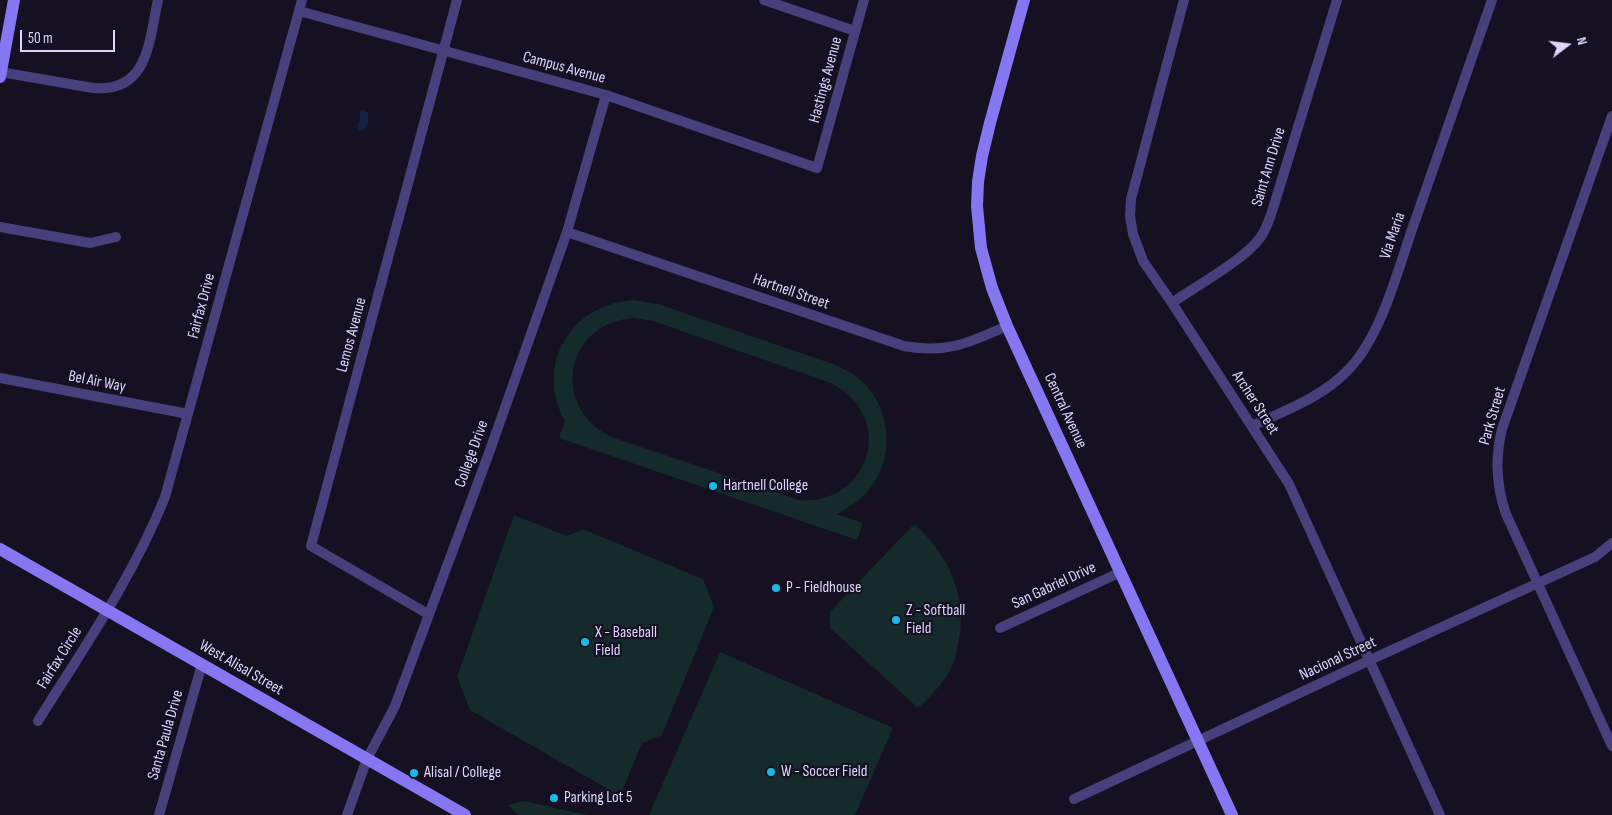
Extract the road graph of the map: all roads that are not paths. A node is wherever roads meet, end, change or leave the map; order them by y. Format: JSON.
{"nodes":[{"id":1,"x":14,"y":0,"type":"edge"},
{"id":2,"x":158,"y":0,"type":"edge"},
{"id":3,"x":302,"y":0,"type":"edge"},
{"id":4,"x":457,"y":0,"type":"edge"},
{"id":5,"x":764,"y":0,"type":"edge"},
{"id":6,"x":864,"y":0,"type":"edge"},
{"id":7,"x":1024,"y":0,"type":"edge"},
{"id":8,"x":1184,"y":0,"type":"edge"},
{"id":9,"x":1337,"y":0,"type":"edge"},
{"id":10,"x":1492,"y":0,"type":"edge"},
{"id":11,"x":299,"y":11,"type":"junction"},
{"id":12,"x":855,"y":31,"type":"junction"},
{"id":13,"x":443,"y":51,"type":"junction"},
{"id":14,"x":0,"y":74,"type":"edge"},
{"id":15,"x":606,"y":95,"type":"junction"},
{"id":16,"x":1612,"y":116,"type":"edge"},
{"id":17,"x":1607,"y":146,"type":"edge"},
{"id":18,"x":817,"y":168,"type":"joint"},
{"id":19,"x":0,"y":227,"type":"edge"},
{"id":20,"x":567,"y":232,"type":"junction"},
{"id":21,"x":116,"y":237,"type":"dead end"},
{"id":22,"x":1172,"y":302,"type":"junction"},
{"id":23,"x":1007,"y":326,"type":"junction"},
{"id":24,"x":0,"y":378,"type":"edge"},
{"id":25,"x":188,"y":414,"type":"junction"},
{"id":26,"x":1252,"y":426,"type":"junction"},
{"id":27,"x":1612,"y":543,"type":"edge"},
{"id":28,"x":0,"y":549,"type":"edge"},
{"id":29,"x":1121,"y":572,"type":"junction"},
{"id":30,"x":1538,"y":584,"type":"junction"},
{"id":31,"x":108,"y":610,"type":"junction"},
{"id":32,"x":428,"y":614,"type":"junction"},
{"id":33,"x":1000,"y":628,"type":"dead end"},
{"id":34,"x":1370,"y":660,"type":"junction"},
{"id":35,"x":202,"y":664,"type":"junction"},
{"id":36,"x":38,"y":721,"type":"dead end"},
{"id":37,"x":1198,"y":740,"type":"junction"},
{"id":38,"x":1612,"y":746,"type":"edge"},
{"id":39,"x":368,"y":759,"type":"junction"},
{"id":40,"x":1074,"y":799,"type":"dead end"},
{"id":41,"x":159,"y":815,"type":"edge"},
{"id":42,"x":347,"y":815,"type":"edge"},
{"id":43,"x":465,"y":815,"type":"edge"},
{"id":44,"x":1232,"y":815,"type":"edge"},
{"id":45,"x":1440,"y":815,"type":"edge"}],
"edges":[{"from":1,"to":14,"type":"street"},
{"from":2,"to":14,"type":"street"},
{"from":3,"to":11,"type":"street","name":"Fairfax Drive"},
{"from":4,"to":13,"type":"street","name":"Lemos Avenue"},
{"from":5,"to":12,"type":"street"},
{"from":6,"to":12,"type":"street","name":"Hastings Avenue"},
{"from":7,"to":23,"type":"street","name":"Central Avenue"},
{"from":8,"to":22,"type":"street","name":"Archer Street"},
{"from":9,"to":22,"type":"street","name":"Saint Ann Drive"},
{"from":10,"to":26,"type":"street","name":"Via Maria"},
{"from":11,"to":13,"type":"street","name":"Campus Avenue"},
{"from":11,"to":25,"type":"street","name":"Fairfax Drive"},
{"from":12,"to":18,"type":"street","name":"Hastings Avenue"},
{"from":13,"to":15,"type":"street","name":"Campus Avenue"},
{"from":13,"to":32,"type":"street","name":"Lemos Avenue"},
{"from":15,"to":18,"type":"street","name":"Campus Avenue"},
{"from":15,"to":20,"type":"street","name":"College Drive"},
{"from":16,"to":17,"type":"street","name":"Park Street"},
{"from":17,"to":30,"type":"street","name":"Park Street"},
{"from":19,"to":21,"type":"street"},
{"from":20,"to":23,"type":"street","name":"Hartnell Street"},
{"from":20,"to":32,"type":"street","name":"College Drive"},
{"from":22,"to":26,"type":"street","name":"Archer Street"},
{"from":23,"to":29,"type":"street","name":"Central Avenue"},
{"from":24,"to":25,"type":"street","name":"Bel Air Way"},
{"from":25,"to":31,"type":"street","name":"Fairfax Drive"},
{"from":26,"to":34,"type":"street","name":"Archer Street"},
{"from":27,"to":30,"type":"street","name":"Nacional Street"},
{"from":28,"to":31,"type":"street","name":"West Alisal Street"},
{"from":29,"to":33,"type":"street","name":"San Gabriel Drive"},
{"from":29,"to":37,"type":"street","name":"Central Avenue"},
{"from":30,"to":34,"type":"street","name":"Nacional Street"},
{"from":30,"to":38,"type":"street","name":"Park Street"},
{"from":31,"to":35,"type":"street","name":"West Alisal Street"},
{"from":31,"to":36,"type":"street","name":"Fairfax Circle"},
{"from":32,"to":39,"type":"street","name":"College Drive"},
{"from":34,"to":37,"type":"street","name":"Nacional Street"},
{"from":34,"to":45,"type":"street","name":"Archer Street"},
{"from":35,"to":39,"type":"street","name":"West Alisal Street"},
{"from":35,"to":41,"type":"street","name":"Santa Paula Drive"},
{"from":37,"to":40,"type":"street","name":"Nacional Street"},
{"from":37,"to":44,"type":"street","name":"Central Avenue"},
{"from":39,"to":42,"type":"street","name":"College Drive"},
{"from":39,"to":43,"type":"street","name":"West Alisal Street"}]}
